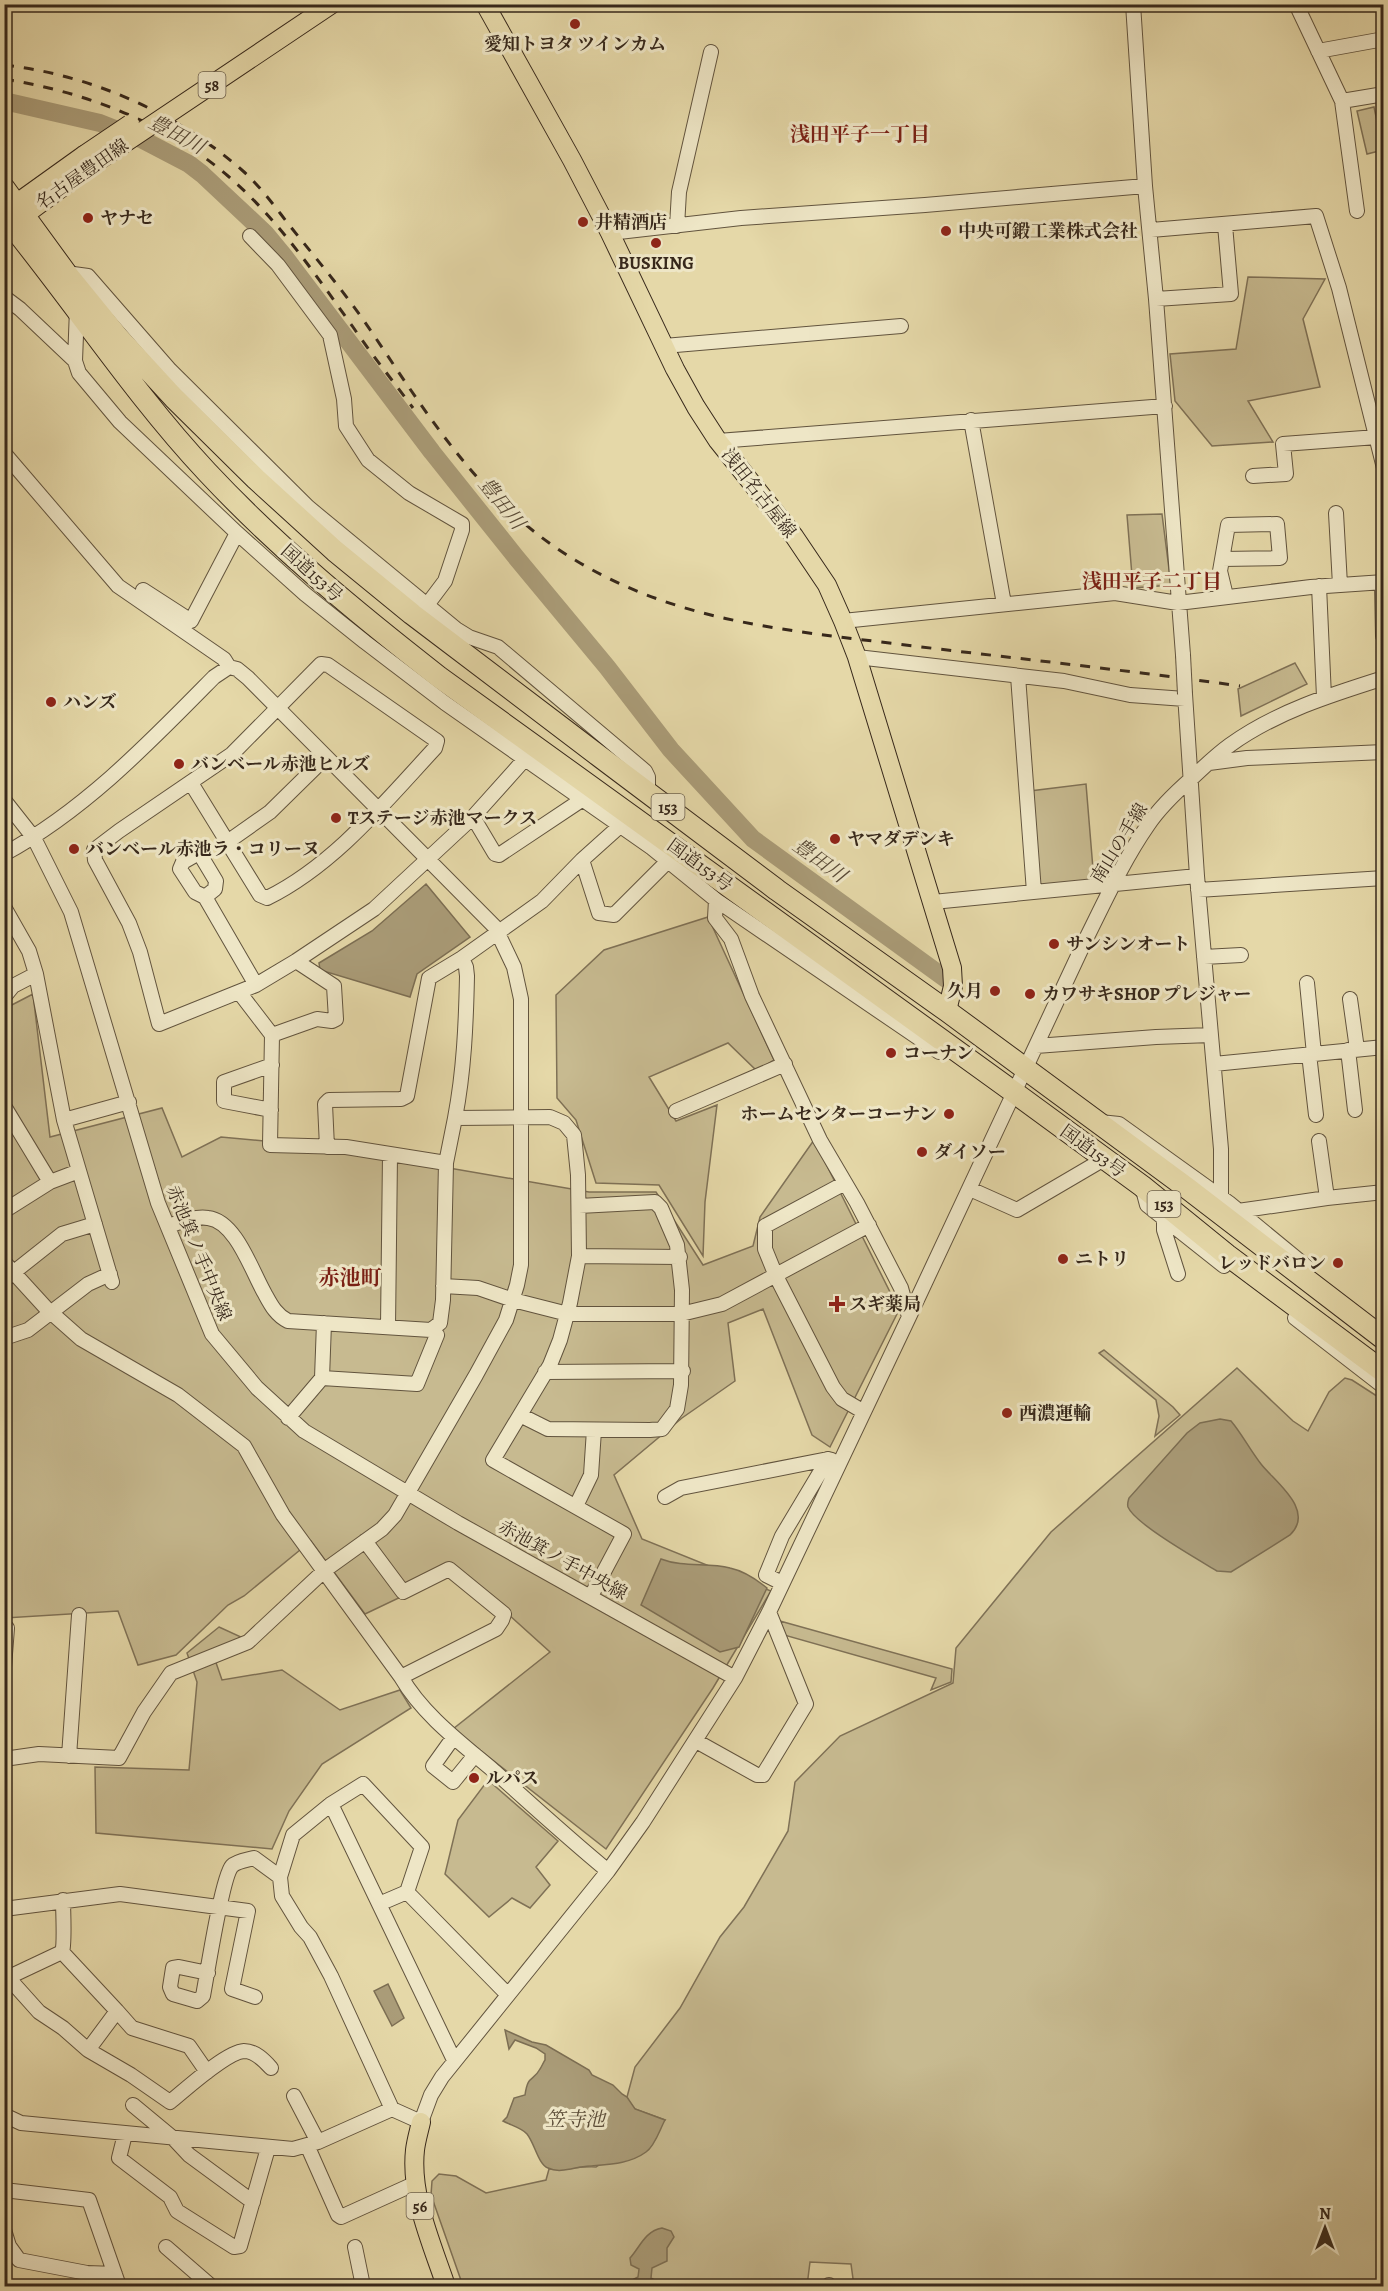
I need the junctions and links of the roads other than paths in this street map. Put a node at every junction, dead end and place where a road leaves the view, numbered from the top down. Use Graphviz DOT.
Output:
graph roads {
  1 [pos="312,4"];
  2 [pos="332,4"];
  3 [pos="485,4"];
  4 [pos="1133,4"];
  5 [pos="1296,4"];
  6 [pos="1383,39"];
  7 [pos="1318,51"];
  8 [pos="711,52"];
  9 [pos="1383,94"];
  10 [pos="1342,101"];
  11 [pos="88,160"];
  12 [pos="1145,186"];
  13 [pos="1357,211"];
  14 [pos="10,213"];
  15 [pos="677,225"];
  16 [pos="1225,225"];
  17 [pos="1150,230"];
  18 [pos="610,233"];
  19 [pos="250,236"];
  20 [pos="4,297"];
  21 [pos="1156,299"];
  22 [pos="77,309"];
  23 [pos="902,326"];
  24 [pos="664,346"];
  25 [pos="75,361"];
  26 [pos="1165,406"];
  27 [pos="971,420"];
  28 [pos="1377,437"];
  29 [pos="718,441"];
  30 [pos="4,453"];
  31 [pos="1383,468"];
  32 [pos="1253,476"];
  33 [pos="198,496"];
  34 [pos="1336,513"];
  35 [pos="255,521"];
  36 [pos="237,533"];
  37 [pos="344,548"];
  38 [pos="1222,559"];
  39 [pos="1383,582"];
  40 [pos="1340,585"];
  41 [pos="1319,586"];
  42 [pos="143,590"];
  43 [pos="305,594"];
  44 [pos="1226,596"];
  45 [pos="338,597"];
  46 [pos="1178,603"];
  47 [pos="1004,604"];
  48 [pos="427,605"];
  49 [pos="843,621"];
  50 [pos="447,631"];
  51 [pos="1383,636"];
  52 [pos="857,657"];
  53 [pos="229,667"];
  54 [pos="1018,676"];
  55 [pos="1383,678"];
  56 [pos="1185,696"];
  57 [pos="1324,697"];
  58 [pos="561,702"];
  59 [pos="278,708"];
  60 [pos="537,708"];
  61 [pos="1383,752"];
  62 [pos="326,757"];
  63 [pos="524,760"];
  64 [pos="1209,763"];
  65 [pos="1192,779"];
  66 [pos="190,783"];
  67 [pos="648,792"];
  68 [pos="587,795"];
  69 [pos="4,800"];
  70 [pos="378,809"];
  71 [pos="472,817"];
  72 [pos="687,821"];
  73 [pos="621,825"];
  74 [pos="34,838"];
  75 [pos="226,843"];
  76 [pos="665,848"];
  77 [pos="4,854"];
  78 [pos="429,859"];
  79 [pos="582,860"];
  80 [pos="1383,878"];
  81 [pos="1113,883"];
  82 [pos="1197,883"];
  83 [pos="1034,892"];
  84 [pos="205,897"];
  85 [pos="716,900"];
  86 [pos="933,903"];
  87 [pos="4,907"];
  88 [pos="766,913"];
  89 [pos="499,933"];
  90 [pos="768,935"];
  91 [pos="1241,955"];
  92 [pos="1204,957"];
  93 [pos="462,958"];
  94 [pos="296,961"];
  95 [pos="36,974"];
  96 [pos="256,985"];
  97 [pos="239,992"];
  98 [pos="1294,996"];
  99 [pos="4,997"];
  100 [pos="1348,1006"];
  101 [pos="947,1011"];
  102 [pos="272,1035"];
  103 [pos="1211,1035"];
  104 [pos="1036,1046"];
  105 [pos="1383,1047"];
  106 [pos="1353,1049"];
  107 [pos="959,1052"];
  108 [pos="1311,1054"];
  109 [pos="785,1064"];
  110 [pos="1214,1064"];
  111 [pos="272,1065"];
  112 [pos="1024,1068"];
  113 [pos="1015,1093"];
  114 [pos="129,1102"];
  115 [pos="4,1106"];
  116 [pos="271,1110"];
  117 [pos="1355,1110"];
  118 [pos="676,1111"];
  119 [pos="1316,1115"];
  120 [pos="455,1118"];
  121 [pos="521,1118"];
  122 [pos="64,1120"];
  123 [pos="1098,1122"];
  124 [pos="1319,1141"];
  125 [pos="327,1147"];
  126 [pos="390,1155"];
  127 [pos="1104,1159"];
  128 [pos="446,1163"];
  129 [pos="79,1171"];
  130 [pos="50,1182"];
  131 [pos="844,1183"];
  132 [pos="1142,1186"];
  133 [pos="970,1188"];
  134 [pos="1383,1192"];
  135 [pos="1221,1198"];
  136 [pos="1327,1198"];
  137 [pos="579,1206"];
  138 [pos="4,1211"];
  139 [pos="1238,1211"];
  140 [pos="1164,1220"];
  141 [pos="95,1224"];
  142 [pos="168,1226"];
  143 [pos="869,1226"];
  144 [pos="579,1256"];
  145 [pos="680,1257"];
  146 [pos="1223,1258"];
  147 [pos="4,1262"];
  148 [pos="1284,1263"];
  149 [pos="1306,1267"];
  150 [pos="1178,1274"];
  151 [pos="10,1276"];
  152 [pos="776,1276"];
  153 [pos="443,1286"];
  154 [pos="513,1300"];
  155 [pos="1289,1308"];
  156 [pos="51,1313"];
  157 [pos="568,1314"];
  158 [pos="681,1314"];
  159 [pos="909,1317"];
  160 [pos="324,1323"];
  161 [pos="1383,1326"];
  162 [pos="388,1327"];
  163 [pos="431,1330"];
  164 [pos="4,1338"];
  165 [pos="1383,1340"];
  166 [pos="682,1371"];
  167 [pos="545,1372"];
  168 [pos="1383,1372"];
  169 [pos="322,1378"];
  170 [pos="1383,1387"];
  171 [pos="864,1412"];
  172 [pos="520,1415"];
  173 [pos="288,1418"];
  174 [pos="594,1430"];
  175 [pos="834,1461"];
  176 [pos="406,1492"];
  177 [pos="665,1497"];
  178 [pos="576,1506"];
  179 [pos="365,1541"];
  180 [pos="325,1570"];
  181 [pos="782,1583"];
  182 [pos="591,1596"];
  183 [pos="769,1612"];
  184 [pos="79,1615"];
  185 [pos="6,1636"];
  186 [pos="4,1668"];
  187 [pos="401,1677"];
  188 [pos="735,1678"];
  189 [pos="453,1738"];
  190 [pos="696,1742"];
  191 [pos="475,1755"];
  192 [pos="69,1756"];
  193 [pos="4,1759"];
  194 [pos="330,1804"];
  195 [pos="608,1871"];
  196 [pos="280,1877"];
  197 [pos="407,1892"];
  198 [pos="63,1900"];
  199 [pos="379,1904"];
  200 [pos="221,1906"];
  201 [pos="4,1909"];
  202 [pos="62,1952"];
  203 [pos="208,1973"];
  204 [pos="7,1975"];
  205 [pos="508,1995"];
  206 [pos="255,1997"];
  207 [pos="117,2011"];
  208 [pos="88,2050"];
  209 [pos="454,2060"];
  210 [pos="271,2068"];
  211 [pos="207,2072"];
  212 [pos="294,2096"];
  213 [pos="133,2105"];
  214 [pos="392,2109"];
  215 [pos="4,2115"];
  216 [pos="421,2122"];
  217 [pos="125,2134"];
  218 [pos="174,2139"];
  219 [pos="313,2144"];
  220 [pos="268,2148"];
  221 [pos="416,2183"];
  222 [pos="4,2190"];
  223 [pos="253,2202"];
  224 [pos="4,2230"];
  225 [pos="166,2247"];
  226 [pos="355,2247"];
  227 [pos="87,2280"];
  228 [pos="117,2280"];
  229 [pos="211,2286"];
  230 [pos="363,2286"];
  231 [pos="446,2286"];
  1 -- 11 [label="main road, 名古屋豊田線 / 58, bridge"];
  2 -- 11 [label="main road, 名古屋豊田線 / 58, bridge"];
  3 -- 18 [label="main road, 浅田名古屋線"];
  4 -- 12 [label="street"];
  5 -- 7 [label="street"];
  6 -- 7 [label="street"];
  7 -- 10 [label="street"];
  8 -- 15 [label="street"];
  9 -- 10 [label="street"];
  10 -- 13 [label="street"];
  11 -- 14 [label="main road, 名古屋豊田線 / 58"];
  12 -- 15 [label="street"];
  12 -- 17 [label="street"];
  14 -- 22 [label="highway, 国道153号 / 153"];
  14 -- 37 [label="highway, 国道153号 / 153"];
  15 -- 18 [label="street"];
  16 -- 17 [label="street"];
  16 -- 21 [label="street"];
  16 -- 28 [label="street"];
  17 -- 21 [label="street"];
  18 -- 24 [label="main road, 浅田名古屋線"];
  19 -- 48 [label="street"];
  20 -- 25 [label="street"];
  21 -- 26 [label="street"];
  22 -- 25 [label="street"];
  22 -- 35 [label="highway, 国道153号 / 153"];
  23 -- 24 [label="street"];
  24 -- 29 [label="main road, 浅田名古屋線"];
  25 -- 33 [label="street"];
  26 -- 27 [label="street"];
  26 -- 46 [label="street"];
  27 -- 29 [label="street"];
  27 -- 47 [label="street"];
  28 -- 31 [label="street"];
  28 -- 32 [label="street"];
  29 -- 49 [label="main road, 浅田名古屋線"];
  30 -- 53 [label="street"];
  33 -- 35 [label="street"];
  33 -- 36 [label="street"];
  34 -- 40 [label="street"];
  35 -- 45 [label="highway, 国道153号 / 153"];
  36 -- 42 [label="street"];
  36 -- 43 [label="street"];
  37 -- 48 [label="street"];
  37 -- 50 [label="highway, 国道153号 / 153"];
  38 -- 38 [label="street"];
  38 -- 44 [label="street"];
  39 -- 40 [label="street"];
  39 -- 51 [label="street"];
  40 -- 41 [label="street"];
  41 -- 44 [label="street"];
  41 -- 57 [label="street"];
  43 -- 45 [label="street"];
  43 -- 63 [label="street"];
  44 -- 46 [label="street"];
  45 -- 68 [label="highway, 国道153号 / 153"];
  46 -- 47 [label="street"];
  46 -- 56 [label="street, bridge"];
  47 -- 49 [label="street"];
  48 -- 50 [label="street"];
  49 -- 52 [label="main road, 浅田名古屋線"];
  50 -- 58 [label="street"];
  50 -- 60 [label="highway, 国道153号 / 153"];
  52 -- 54 [label="street"];
  52 -- 86 [label="main road, 浅田名古屋線"];
  53 -- 59 [label="street"];
  53 -- 74 [label="street"];
  54 -- 56 [label="street"];
  54 -- 83 [label="street"];
  55 -- 57 [label="street, 南山の手線"];
  56 -- 65 [label="street"];
  57 -- 64 [label="street, 南山の手線"];
  58 -- 60 [label="street"];
  58 -- 67 [label="street"];
  59 -- 62 [label="street"];
  59 -- 66 [label="street"];
  59 -- 70 [label="street"];
  60 -- 67 [label="highway, 国道153号 / 153"];
  61 -- 64 [label="street"];
  62 -- 70 [label="street"];
  62 -- 75 [label="street"];
  63 -- 68 [label="street"];
  63 -- 71 [label="street"];
  64 -- 65 [label="street, 南山の手線"];
  65 -- 81 [label="street, 南山の手線"];
  65 -- 82 [label="street"];
  66 -- 75 [label="street"];
  66 -- 97 [label="street"];
  67 -- 72 [label="highway, 国道153号 / 153"];
  68 -- 71 [label="street"];
  68 -- 73 [label="street"];
  68 -- 76 [label="highway, 国道153号 / 153"];
  69 -- 74 [label="street, 赤池箕ノ手中央線"];
  70 -- 75 [label="street"];
  70 -- 78 [label="street"];
  71 -- 78 [label="street"];
  72 -- 76 [label="highway, 153"];
  72 -- 101 [label="highway, 国道153号 / 153"];
  73 -- 76 [label="street"];
  73 -- 79 [label="street"];
  74 -- 77 [label="street"];
  74 -- 114 [label="street, 赤池箕ノ手中央線"];
  76 -- 79 [label="street"];
  76 -- 85 [label="street"];
  76 -- 88 [label="highway, 国道153号 / 153"];
  78 -- 89 [label="street"];
  78 -- 94 [label="street"];
  79 -- 89 [label="street"];
  80 -- 82 [label="street"];
  81 -- 82 [label="street"];
  81 -- 83 [label="street"];
  81 -- 104 [label="street, 南山の手線"];
  82 -- 92 [label="street"];
  83 -- 86 [label="street"];
  84 -- 96 [label="street"];
  85 -- 90 [label="street, 153"];
  85 -- 109 [label="street"];
  86 -- 101 [label="main road, 浅田名古屋線"];
  87 -- 95 [label="street"];
  88 -- 90 [label="street"];
  88 -- 107 [label="highway, 国道153号 / 153"];
  89 -- 93 [label="street"];
  89 -- 121 [label="street"];
  90 -- 107 [label="street, 153"];
  91 -- 92 [label="street"];
  92 -- 103 [label="street"];
  93 -- 120 [label="street"];
  93 -- 125 [label="street"];
  94 -- 96 [label="street"];
  94 -- 102 [label="street"];
  95 -- 99 [label="street"];
  95 -- 122 [label="street"];
  96 -- 97 [label="street"];
  97 -- 102 [label="street"];
  98 -- 108 [label="street"];
  100 -- 106 [label="street"];
  101 -- 112 [label="highway, 国道153号 / 153"];
  102 -- 111 [label="street"];
  103 -- 104 [label="street"];
  103 -- 110 [label="street"];
  104 -- 112 [label="street, 南山の手線"];
  105 -- 106 [label="street"];
  106 -- 108 [label="street"];
  106 -- 117 [label="street"];
  107 -- 113 [label="highway, 国道153号 / 153"];
  108 -- 110 [label="street"];
  108 -- 119 [label="street"];
  109 -- 118 [label="street"];
  109 -- 131 [label="street"];
  110 -- 135 [label="street"];
  111 -- 116 [label="street"];
  111 -- 116 [label="street"];
  112 -- 113 [label="street, 南山の手線"];
  112 -- 123 [label="highway, 国道153号 / 153"];
  113 -- 127 [label="highway, 国道153号 / 153"];
  113 -- 133 [label="street, 南山の手線"];
  114 -- 122 [label="street"];
  114 -- 142 [label="street, 赤池箕ノ手中央線"];
  115 -- 130 [label="street"];
  116 -- 125 [label="street"];
  120 -- 121 [label="street"];
  120 -- 128 [label="street"];
  121 -- 137 [label="street"];
  121 -- 154 [label="street"];
  122 -- 129 [label="street"];
  123 -- 135 [label="street"];
  123 -- 148 [label="highway, 国道153号 / 153"];
  124 -- 136 [label="street"];
  125 -- 126 [label="street"];
  126 -- 128 [label="street"];
  126 -- 162 [label="street"];
  127 -- 132 [label="highway, 国道153号 / 153"];
  127 -- 133 [label="street"];
  128 -- 153 [label="street"];
  129 -- 130 [label="street"];
  129 -- 141 [label="street"];
  130 -- 138 [label="street"];
  131 -- 143 [label="street"];
  131 -- 152 [label="street"];
  132 -- 140 [label="street"];
  132 -- 146 [label="highway, 国道153号 / 153"];
  133 -- 159 [label="street, 南山の手線"];
  134 -- 136 [label="street"];
  135 -- 139 [label="street"];
  136 -- 139 [label="street"];
  137 -- 144 [label="street"];
  137 -- 145 [label="street"];
  139 -- 149 [label="street"];
  140 -- 146 [label="street"];
  140 -- 150 [label="street"];
  141 -- 151 [label="street"];
  141 -- 156 [label="street"];
  142 -- 160 [label="street"];
  142 -- 173 [label="street, 赤池箕ノ手中央線"];
  143 -- 152 [label="street"];
  143 -- 159 [label="street"];
  144 -- 145 [label="street"];
  144 -- 157 [label="street"];
  145 -- 158 [label="street"];
  146 -- 155 [label="highway, 国道153号 / 153"];
  147 -- 151 [label="street"];
  148 -- 149 [label="street"];
  148 -- 165 [label="highway, 国道153号 / 153"];
  149 -- 161 [label="street"];
  151 -- 156 [label="street"];
  152 -- 158 [label="street"];
  152 -- 171 [label="street"];
  153 -- 154 [label="street"];
  153 -- 163 [label="street"];
  154 -- 157 [label="street"];
  154 -- 176 [label="street"];
  155 -- 168 [label="highway, 国道153号 / 153"];
  155 -- 170 [label="street"];
  156 -- 164 [label="street"];
  156 -- 180 [label="street"];
  157 -- 158 [label="street"];
  157 -- 167 [label="street"];
  158 -- 166 [label="street"];
  159 -- 171 [label="street, 南山の手線"];
  160 -- 162 [label="street"];
  160 -- 169 [label="street"];
  162 -- 163 [label="street"];
  163 -- 169 [label="street"];
  166 -- 167 [label="street"];
  166 -- 174 [label="street"];
  167 -- 172 [label="street"];
  169 -- 173 [label="street"];
  171 -- 175 [label="street, 南山の手線"];
  172 -- 174 [label="street"];
  172 -- 178 [label="street"];
  173 -- 176 [label="street, 赤池箕ノ手中央線"];
  174 -- 178 [label="street"];
  175 -- 177 [label="street"];
  175 -- 181 [label="street"];
  175 -- 181 [label="street"];
  176 -- 179 [label="street"];
  176 -- 182 [label="street, 赤池箕ノ手中央線"];
  178 -- 182 [label="street"];
  179 -- 180 [label="street"];
  179 -- 187 [label="street"];
  180 -- 187 [label="street"];
  180 -- 192 [label="street"];
  181 -- 183 [label="street"];
  182 -- 188 [label="street, 赤池箕ノ手中央線"];
  183 -- 188 [label="street"];
  183 -- 190 [label="street"];
  184 -- 192 [label="street"];
  185 -- 186 [label="street"];
  187 -- 189 [label="street"];
  188 -- 190 [label="street"];
  189 -- 191 [label="street"];
  189 -- 191 [label="street"];
  190 -- 195 [label="street"];
  191 -- 195 [label="street"];
  192 -- 193 [label="street"];
  194 -- 196 [label="street"];
  194 -- 197 [label="street"];
  194 -- 199 [label="street"];
  195 -- 205 [label="street"];
  196 -- 200 [label="street"];
  196 -- 214 [label="street"];
  197 -- 199 [label="street"];
  197 -- 205 [label="street"];
  198 -- 200 [label="street"];
  198 -- 201 [label="street"];
  198 -- 202 [label="street"];
  199 -- 209 [label="street"];
  200 -- 203 [label="street"];
  200 -- 206 [label="street"];
  202 -- 204 [label="street"];
  202 -- 207 [label="street"];
  204 -- 208 [label="street"];
  205 -- 209 [label="street"];
  207 -- 208 [label="street"];
  207 -- 211 [label="street"];
  208 -- 211 [label="street"];
  209 -- 216 [label="street"];
  210 -- 211 [label="street"];
  212 -- 219 [label="street"];
  213 -- 218 [label="street"];
  214 -- 216 [label="street"];
  214 -- 219 [label="street"];
  215 -- 217 [label="street"];
  216 -- 221 [label="main road, 56"];
  217 -- 218 [label="street"];
  217 -- 223 [label="street"];
  218 -- 220 [label="street"];
  218 -- 223 [label="street"];
  219 -- 220 [label="street"];
  219 -- 221 [label="street"];
  220 -- 223 [label="street"];
  221 -- 231 [label="main road, 56"];
  222 -- 228 [label="street"];
  224 -- 227 [label="street"];
  225 -- 229 [label="street"];
  226 -- 230 [label="street"];
  227 -- 228 [label="street"];
}
